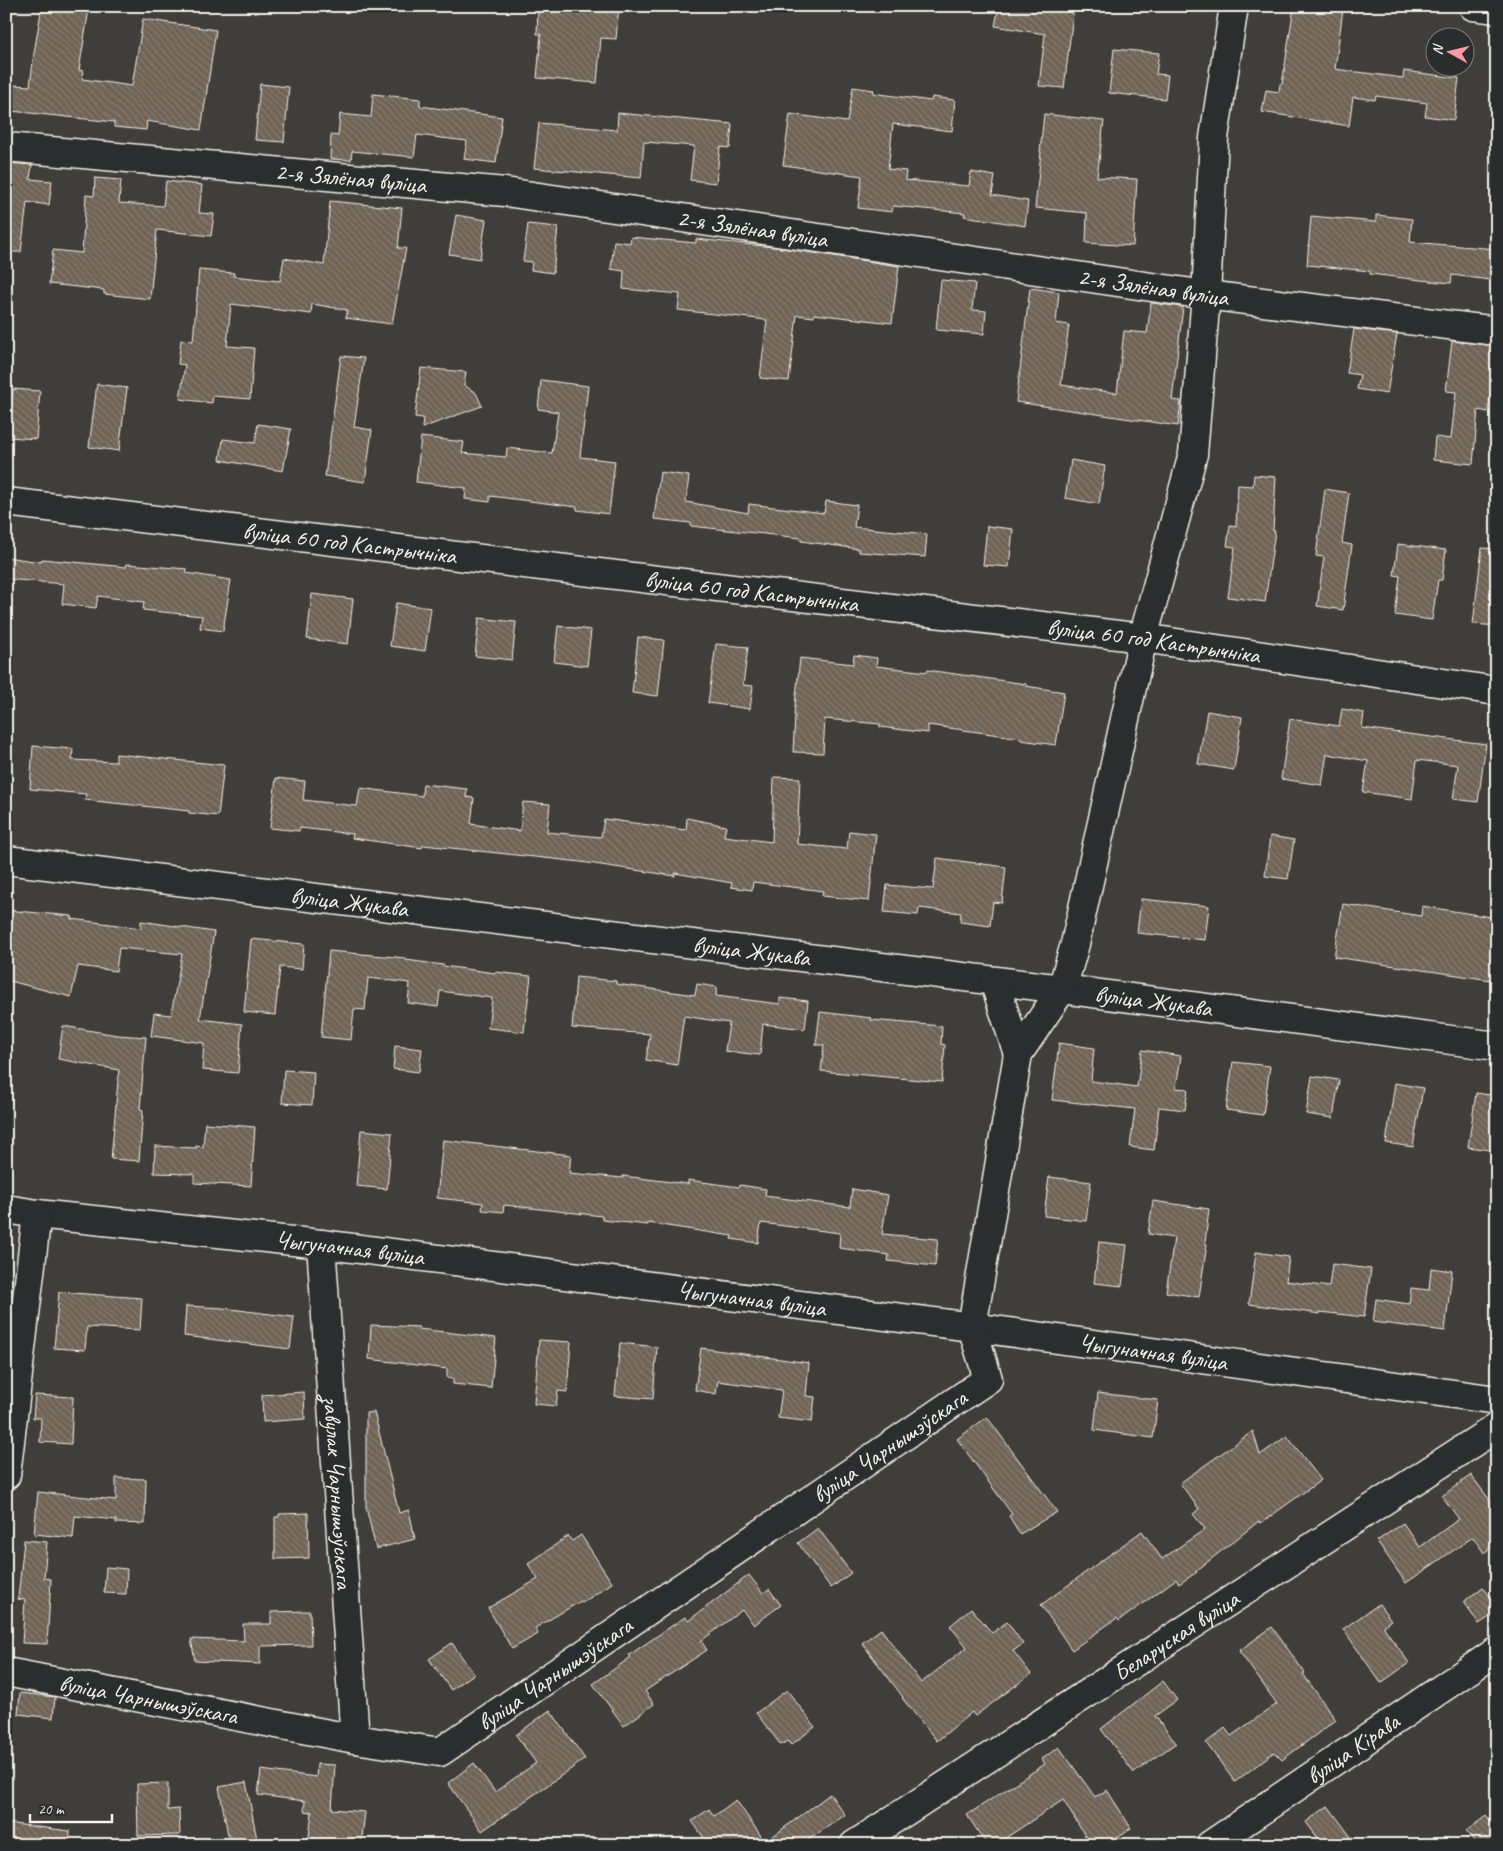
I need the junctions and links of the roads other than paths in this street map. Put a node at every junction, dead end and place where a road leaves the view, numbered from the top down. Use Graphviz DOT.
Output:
graph roads {
  1 [pos="1234,6"];
  2 [pos="1473,6"];
  3 [pos="1497,9"];
  4 [pos="6,147"];
  5 [pos="1206,295"];
  6 [pos="1497,332"];
  7 [pos="6,502"];
  8 [pos="1143,638"];
  9 [pos="1497,691"];
  10 [pos="6,860"];
  11 [pos="994,981"];
  12 [pos="1062,989"];
  13 [pos="1497,1046"];
  14 [pos="1018,1054"];
  15 [pos="6,1209"];
  16 [pos="37,1214"];
  17 [pos="321,1244"];
  18 [pos="972,1327"];
  19 [pos="1497,1400"];
  20 [pos="1495,1432"];
  21 [pos="6,1476"];
  22 [pos="1497,1652"];
  23 [pos="6,1672"];
  24 [pos="355,1739"];
  25 [pos="854,1845"];
  26 [pos="1210,1845"];
  1 -- 5 [label="street"];
  2 -- 3 [label="street"];
  4 -- 5 [label="street, 2-я Зялёная вуліца"];
  5 -- 6 [label="street, 2-я Зялёная вуліца"];
  5 -- 8 [label="street"];
  7 -- 8 [label="street, вуліца 60 год Кастрычніка"];
  8 -- 9 [label="street, вуліца 60 год Кастрычніка"];
  8 -- 12 [label="street"];
  10 -- 11 [label="street, вуліца Жукава"];
  11 -- 12 [label="street, вуліца Жукава"];
  11 -- 14 [label="street"];
  12 -- 13 [label="street, вуліца Жукава"];
  12 -- 14 [label="street"];
  14 -- 18 [label="street"];
  15 -- 16 [label="street, Чыгуначная вуліца"];
  16 -- 17 [label="street, Чыгуначная вуліца"];
  16 -- 21 [label="street"];
  17 -- 18 [label="street, Чыгуначная вуліца"];
  17 -- 24 [label="street, завулак Чарнышэўскага"];
  18 -- 19 [label="street, Чыгуначная вуліца"];
  18 -- 24 [label="street, вуліца Чарнышэўскага"];
  20 -- 25 [label="street, Беларуская вуліца"];
  22 -- 26 [label="street, вуліца Кірава"];
  23 -- 24 [label="street, вуліца Чарнышэўскага"];
}
